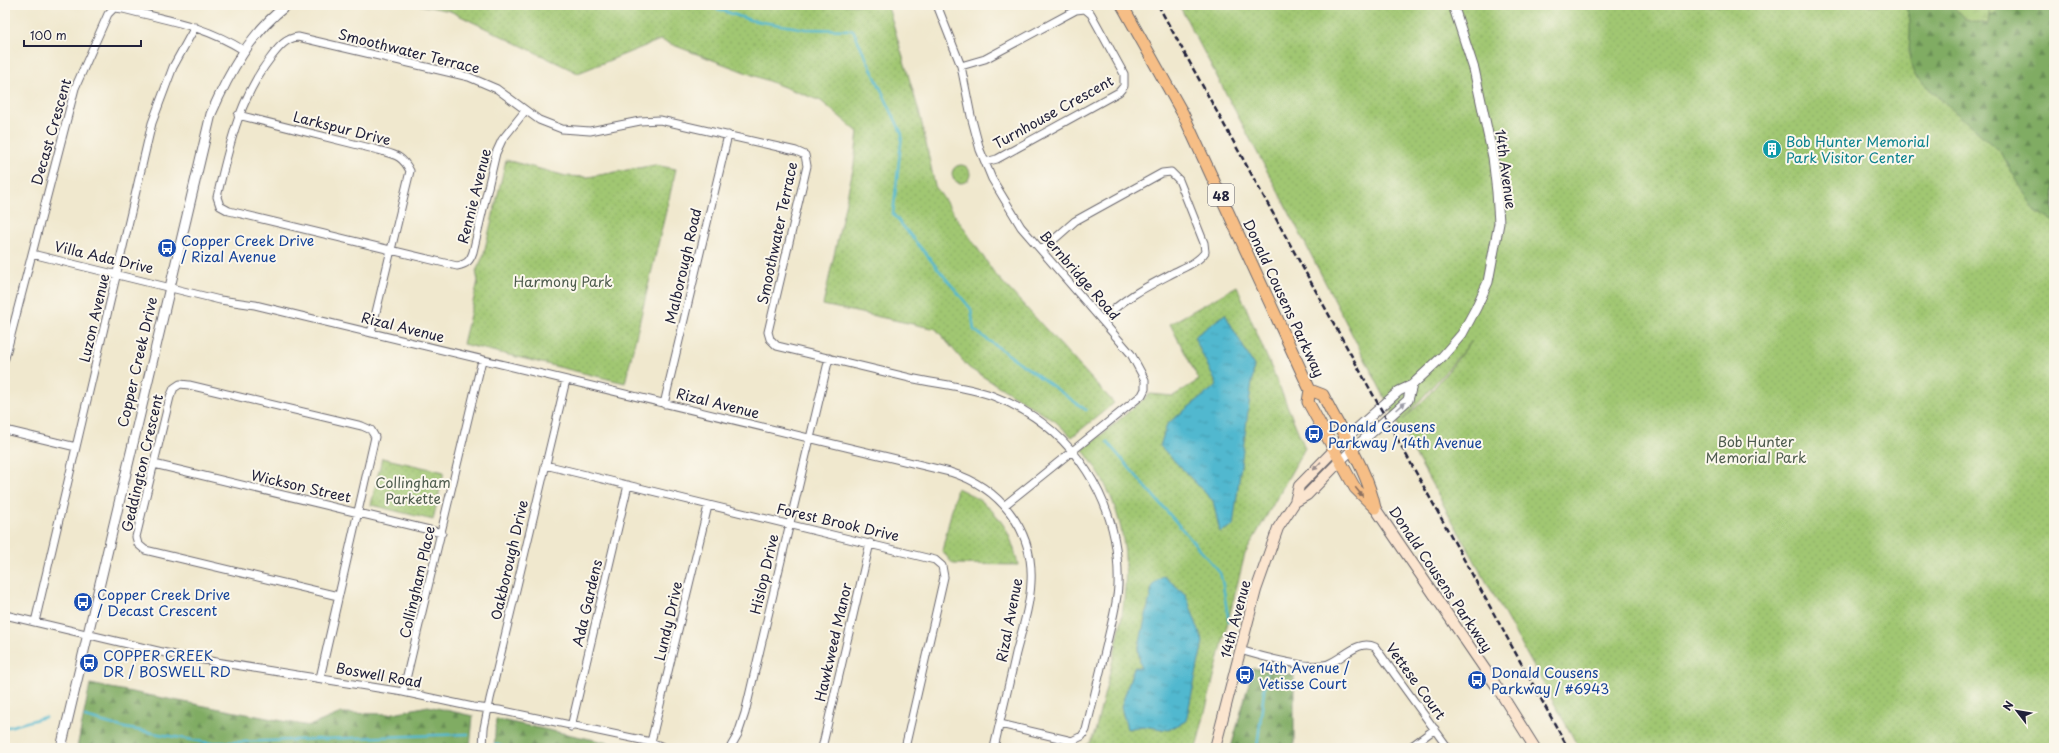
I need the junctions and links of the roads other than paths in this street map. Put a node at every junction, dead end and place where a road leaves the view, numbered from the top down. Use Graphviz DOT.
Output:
graph roads {
  1 [pos="287,5"];
  2 [pos="936,5"];
  3 [pos="1122,5"];
  4 [pos="1453,5"];
  5 [pos="194,26"];
  6 [pos="244,51"];
  7 [pos="961,66"];
  8 [pos="525,111"];
  9 [pos="238,115"];
  10 [pos="728,135"];
  11 [pos="984,162"];
  12 [pos="391,250"];
  13 [pos="1042,250"];
  14 [pos="32,254"];
  15 [pos="118,274"];
  16 [pos="169,287"];
  17 [pos="1103,320"];
  18 [pos="372,333"];
  19 [pos="5,358"];
  20 [pos="828,358"];
  21 [pos="482,360"];
  22 [pos="566,380"];
  23 [pos="1412,385"];
  24 [pos="1310,390"];
  25 [pos="664,404"];
  26 [pos="5,430"];
  27 [pos="809,439"];
  28 [pos="1345,439"];
  29 [pos="76,446"];
  30 [pos="1334,449"];
  31 [pos="1352,450"];
  32 [pos="1072,451"];
  33 [pos="1341,460"];
  34 [pos="154,464"];
  35 [pos="545,465"];
  36 [pos="628,485"];
  37 [pos="1295,502"];
  38 [pos="1005,505"];
  39 [pos="708,506"];
  40 [pos="1375,508"];
  41 [pos="358,513"];
  42 [pos="789,524"];
  43 [pos="442,533"];
  44 [pos="870,543"];
  45 [pos="338,596"];
  46 [pos="5,615"];
  47 [pos="35,622"];
  48 [pos="87,634"];
  49 [pos="1240,650"];
  50 [pos="320,678"];
  51 [pos="403,692"];
  52 [pos="488,709"];
  53 [pos="1000,724"];
  54 [pos="571,727"];
  55 [pos="1435,729"];
  56 [pos="651,742"];
  57 [pos="60,748"];
  58 [pos="483,748"];
  59 [pos="665,748"];
  60 [pos="730,748"];
  61 [pos="822,748"];
  62 [pos="905,748"];
  63 [pos="994,748"];
  64 [pos="1215,748"];
  65 [pos="1409,748"];
  66 [pos="1448,748"];
  67 [pos="1535,748"];
  1 -- 6 [label="street, Copper Creek Drive"];
  2 -- 7 [label="street, Bernbridge Road"];
  3 -- 24 [label="main road, Donald Cousens Parkway / 48"];
  4 -- 23 [label="street, 14th Avenue"];
  5 -- 6 [label="street, Decast Crescent"];
  5 -- 14 [label="street, Decast Crescent"];
  5 -- 15 [label="street, Luzon Avenue"];
  6 -- 16 [label="street, Copper Creek Drive"];
  7 -- 11 [label="street, Bernbridge Road"];
  7 -- 11 [label="street, Turnhouse Crescent"];
  8 -- 9 [label="street, Smoothwater Terrace"];
  8 -- 10 [label="street, Smoothwater Terrace"];
  8 -- 12 [label="street, Rennie Avenue"];
  9 -- 12 [label="street, Larkspur Drive"];
  9 -- 12 [label="street, Smoothwater Terrace"];
  10 -- 20 [label="street, Smoothwater Terrace"];
  10 -- 25 [label="street, Malborough Road"];
  11 -- 13 [label="street, Bernbridge Road"];
  12 -- 18 [label="street, Larkspur Drive"];
  13 -- 17 [label="street, Bernbridge Road"];
  13 -- 17 [label="street"];
  14 -- 15 [label="street, Villa Ada Drive"];
  14 -- 19 [label="street, Decast Crescent"];
  15 -- 16 [label="street, Villa Ada Drive"];
  15 -- 29 [label="street, Luzon Avenue"];
  16 -- 18 [label="street, Rizal Avenue"];
  16 -- 48 [label="street, Copper Creek Drive"];
  17 -- 32 [label="street, Bernbridge Road"];
  18 -- 21 [label="street, Rizal Avenue"];
  20 -- 27 [label="street, Hislop Drive"];
  20 -- 32 [label="street, Smoothwater Terrace"];
  21 -- 22 [label="street, Rizal Avenue"];
  21 -- 43 [label="street, Collingham Place"];
  22 -- 25 [label="street, Rizal Avenue"];
  22 -- 35 [label="street, Oakborough Drive"];
  23 -- 28 [label="street, 14th Avenue"];
  31 -- 23 [label="street, 14th Avenue, one-way"];
  24 -- 28 [label="main road, Donald Cousens Parkway / 48"];
  24 -- 30 [label="main road, Donald Cousens Parkway / 48"];
  25 -- 27 [label="street, Rizal Avenue"];
  26 -- 29 [label="street"];
  27 -- 38 [label="street, Rizal Avenue"];
  27 -- 42 [label="street, Hislop Drive"];
  28 -- 30 [label="main road, 14th Avenue"];
  28 -- 31 [label="main road, Donald Cousens Parkway / 48"];
  29 -- 47 [label="street, Luzon Avenue"];
  30 -- 33 [label="main road, Donald Cousens Parkway / 48"];
  30 -- 37 [label="main road, 14th Avenue, one-way"];
  31 -- 33 [label="street, 14th Avenue"];
  31 -- 40 [label="main road, Donald Cousens Parkway / 48"];
  32 -- 38 [label="street, Bernbridge Road"];
  32 -- 53 [label="street, Smoothwater Terrace"];
  33 -- 37 [label="main road, 14th Avenue"];
  33 -- 40 [label="main road, Donald Cousens Parkway / 48, one-way"];
  34 -- 41 [label="street, Wickson Street"];
  34 -- 41 [label="street, Geddington Crescent"];
  34 -- 45 [label="street, Geddington Crescent"];
  35 -- 36 [label="street, Forest Brook Drive"];
  35 -- 52 [label="street, Oakborough Drive"];
  36 -- 39 [label="street, Forest Brook Drive"];
  36 -- 54 [label="street, Ada Gardens"];
  37 -- 49 [label="main road, 14th Avenue"];
  38 -- 53 [label="street, Rizal Avenue"];
  39 -- 42 [label="street, Forest Brook Drive"];
  39 -- 56 [label="street, Lundy Drive"];
  40 -- 67 [label="main road, Donald Cousens Parkway / 48"];
  41 -- 43 [label="street, Wickson Street"];
  41 -- 45 [label="street, Geddington Crescent"];
  42 -- 44 [label="street, Forest Brook Drive"];
  42 -- 60 [label="street, Hislop Drive"];
  43 -- 51 [label="street, Collingham Place"];
  44 -- 61 [label="street, Hawkweed Manor"];
  44 -- 62 [label="street, Forest Brook Drive"];
  45 -- 50 [label="street, Geddington Crescent"];
  46 -- 47 [label="street"];
  47 -- 48 [label="street"];
  48 -- 50 [label="street, Boswell Road"];
  48 -- 57 [label="street, Copper Creek Drive"];
  49 -- 55 [label="street, Vettese Court"];
  49 -- 64 [label="main road, 14th Avenue"];
  50 -- 51 [label="street, Boswell Road"];
  51 -- 52 [label="street, Boswell Road"];
  52 -- 54 [label="street, Boswell Road"];
  52 -- 58 [label="street, Oakborough Drive"];
  53 -- 63 [label="street, Rizal Avenue"];
  54 -- 56 [label="street, Boswell Road"];
  55 -- 65 [label="street"];
  55 -- 66 [label="street, Vettese Court"];
  56 -- 59 [label="street, Boswell Road"];
}
